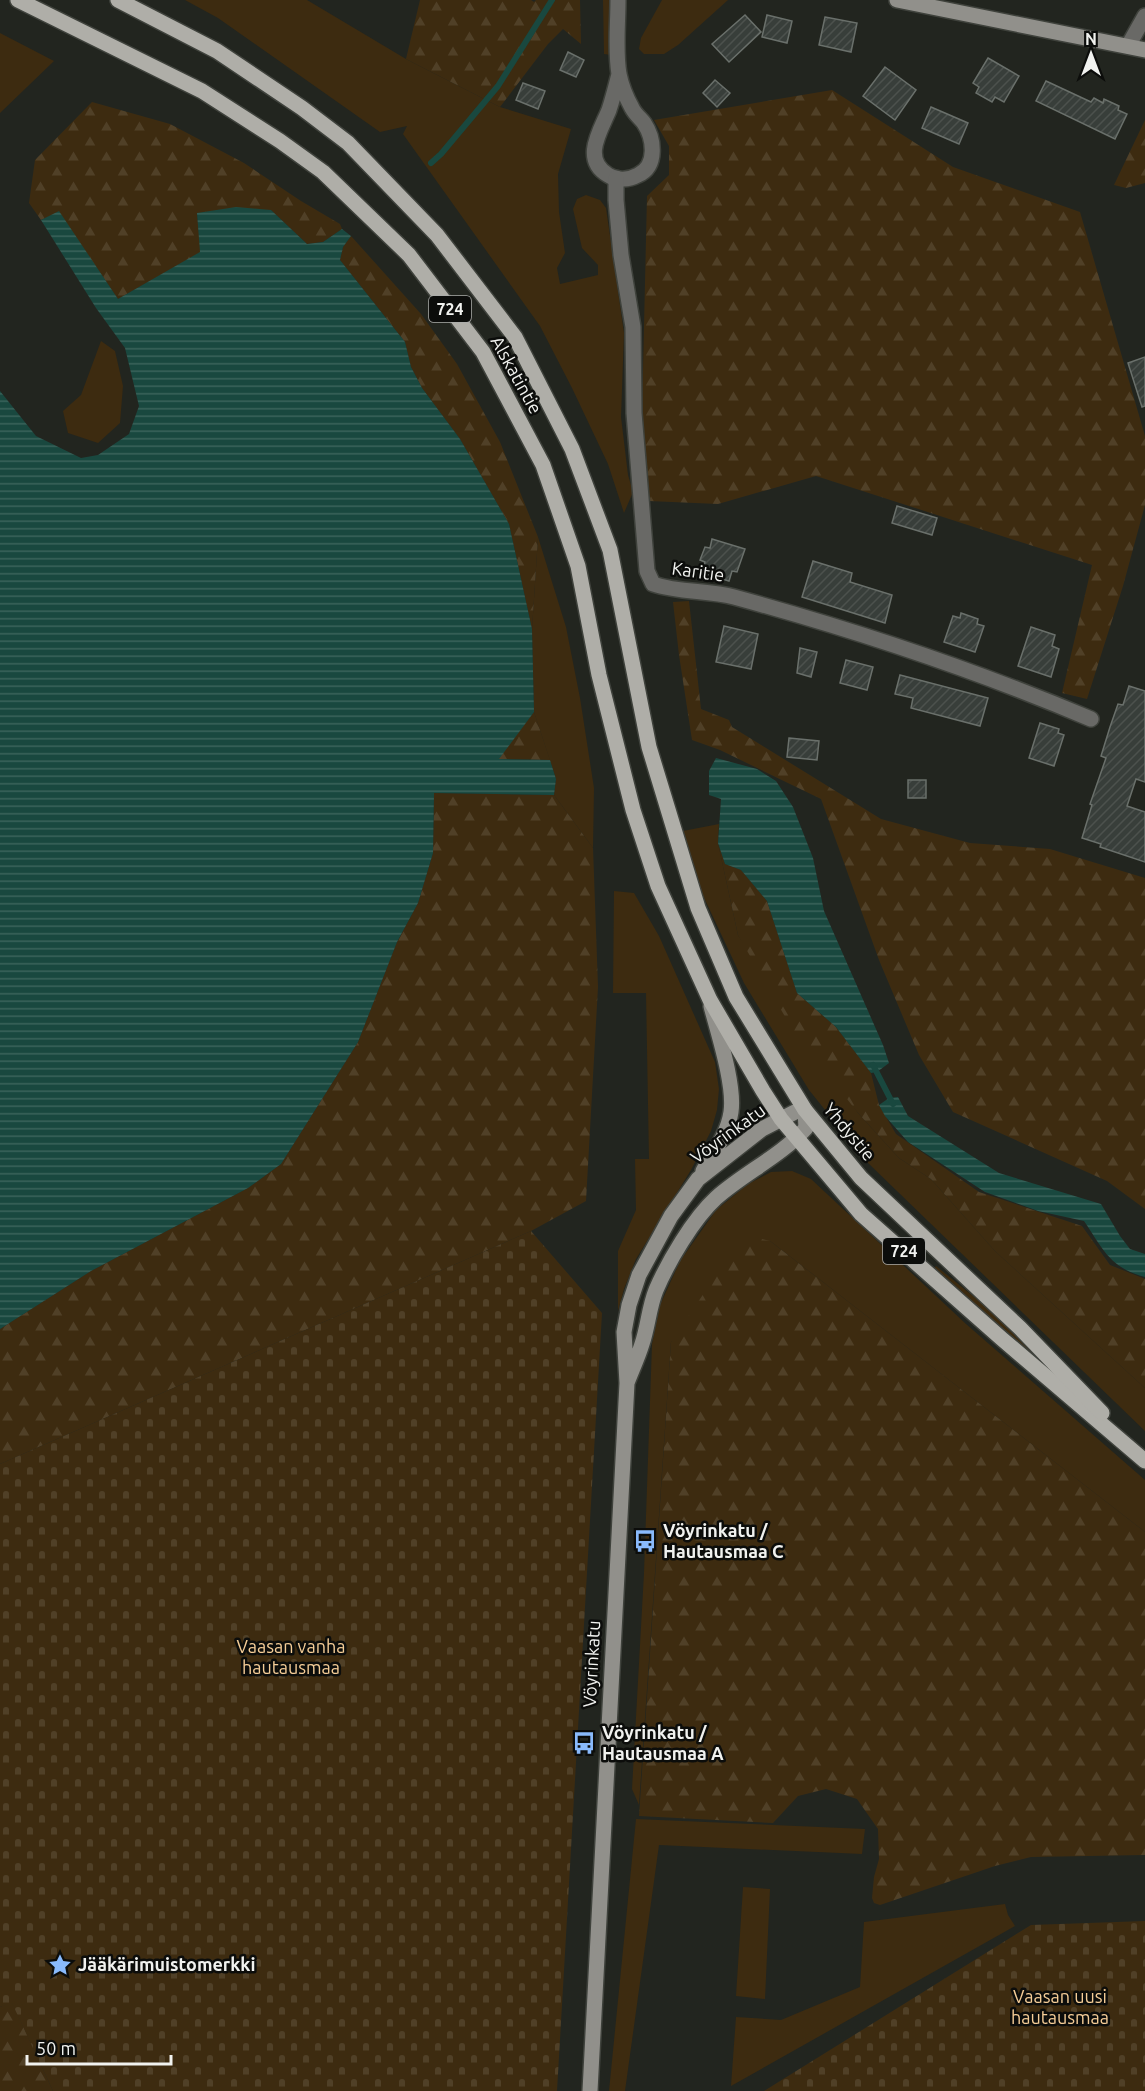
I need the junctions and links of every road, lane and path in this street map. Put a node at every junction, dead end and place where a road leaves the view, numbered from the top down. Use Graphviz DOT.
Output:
graph roads {
  1 [pos="18,0"];
  2 [pos="118,0"];
  3 [pos="618,0"];
  4 [pos="897,0"];
  5 [pos="1145,16"];
  6 [pos="1128,46"];
  7 [pos="1145,50"];
  8 [pos="619,74"];
  9 [pos="616,178"];
  10 [pos="1091,719"];
  11 [pos="649,747"];
  12 [pos="633,810"];
  13 [pos="710,1000"];
  14 [pos="805,1110"];
  15 [pos="781,1119"];
  16 [pos="797,1138"];
  17 [pos="698,1179"];
  18 [pos="627,1383"];
  19 [pos="1145,1460"];
  20 [pos="590,2091"];
  1 -- 12 [label="main road, Alskatintie / 724"];
  2 -- 11 [label="main road, Alskatintie / 724"];
  3 -- 8 [label="street"];
  4 -- 6 [label="main road"];
  5 -- 6 [label="street"];
  6 -- 7 [label="main road"];
  8 -- 9 [label="street"];
  8 -- 9 [label="street"];
  9 -- 10 [label="street, Karitie"];
  11 -- 14 [label="main road, Yhdystie / 724"];
  12 -- 13 [label="main road, Yhdystie / 724"];
  13 -- 15 [label="main road, Yhdystie / 724"];
  13 -- 17 [label="main road"];
  14 -- 15 [label="main road, Vöyrinkatu"];
  14 -- 16 [label="main road"];
  14 -- 19 [label="main road, Yhdystie / 724"];
  15 -- 16 [label="main road, Yhdystie / 724"];
  15 -- 17 [label="main road, Vöyrinkatu"];
  16 -- 18 [label="main road, Vöyrinkatu"];
  16 -- 19 [label="main road, Yhdystie / 724"];
  17 -- 18 [label="main road, Vöyrinkatu"];
  18 -- 20 [label="main road, Vöyrinkatu"];
}
